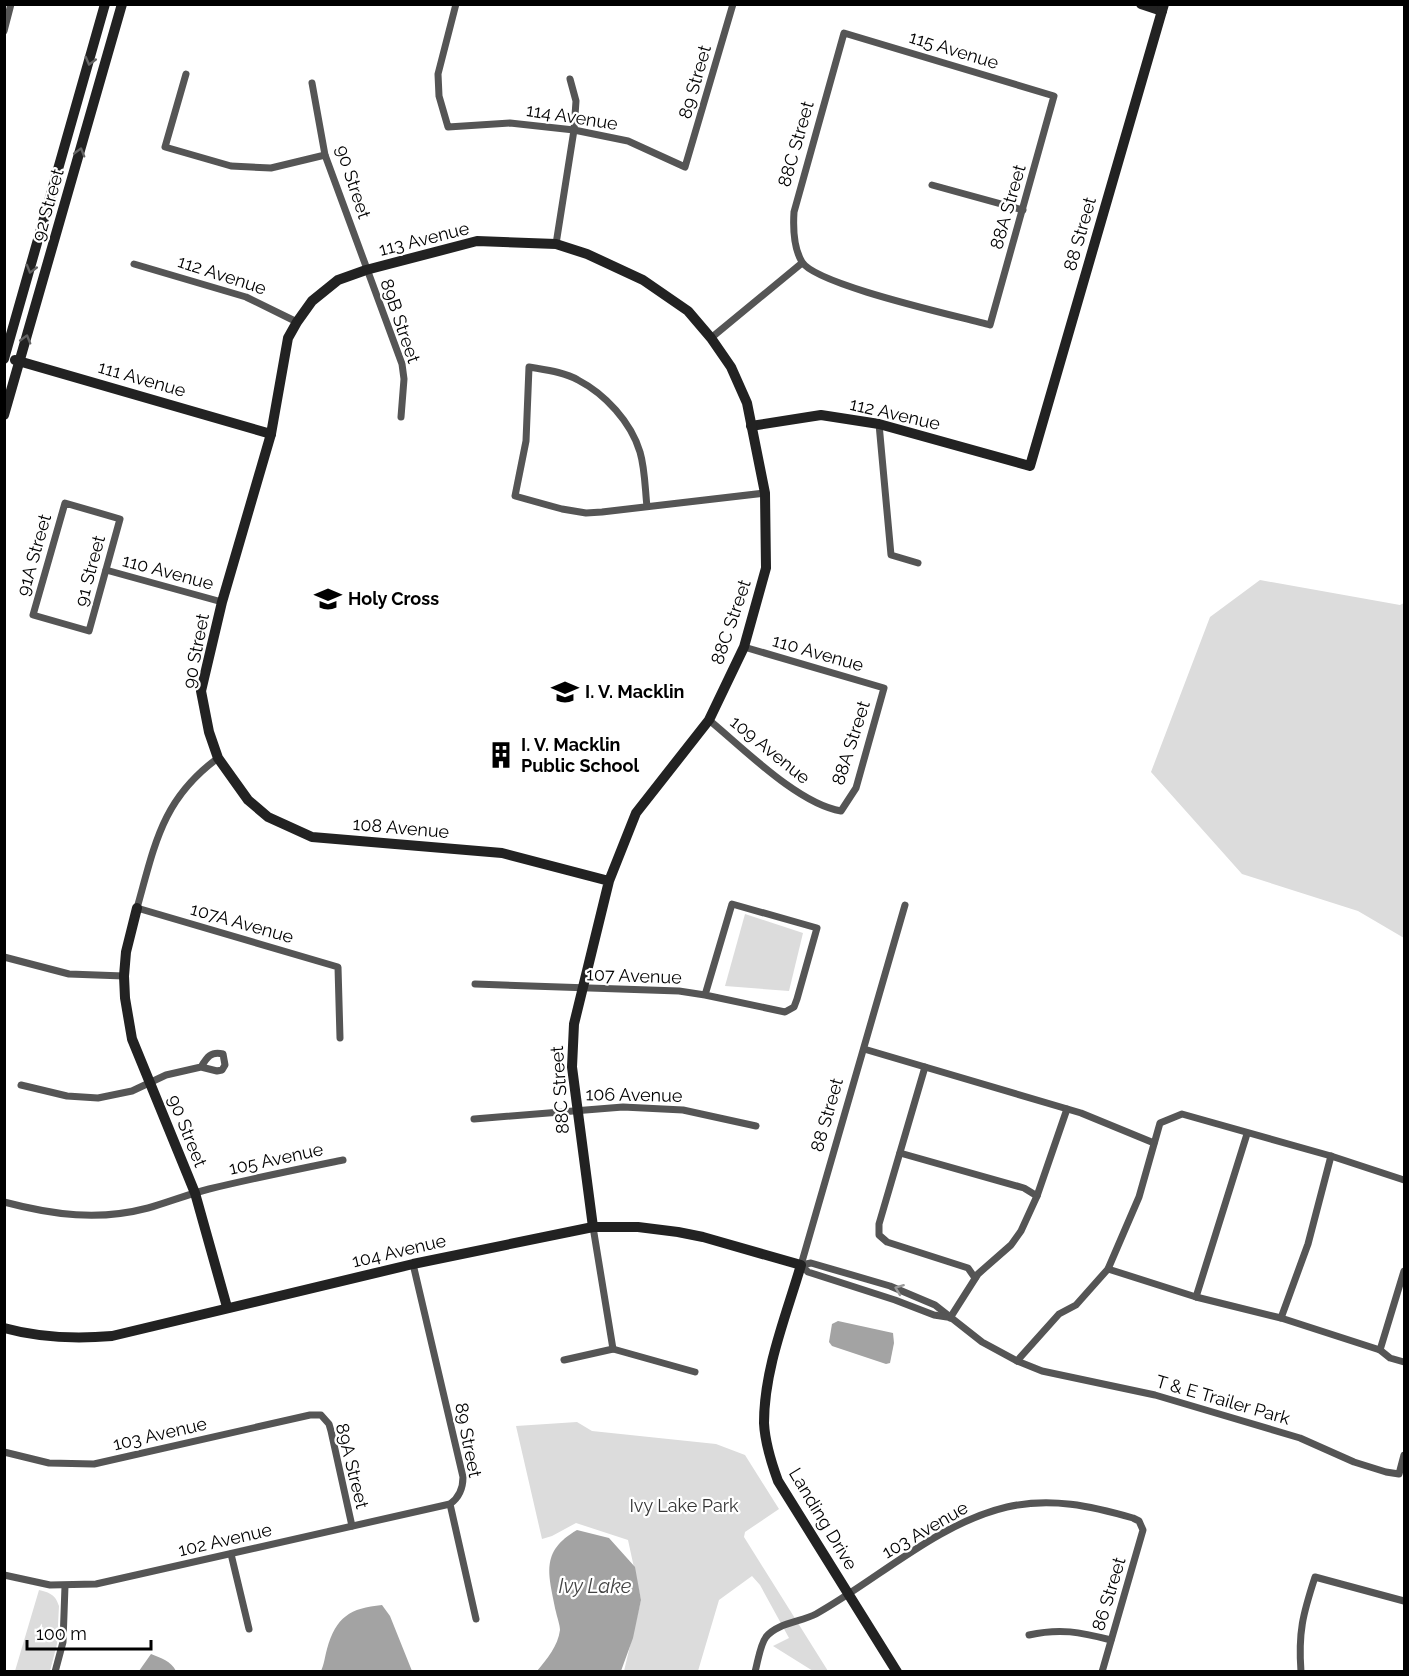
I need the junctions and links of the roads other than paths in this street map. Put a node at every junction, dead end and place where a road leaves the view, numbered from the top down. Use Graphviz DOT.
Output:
graph roads {
  1 [pos="11,4"];
  2 [pos="105,4"];
  3 [pos="122,4"];
  4 [pos="456,4"];
  5 [pos="733,4"];
  6 [pos="1141,4"];
  7 [pos="1163,8"];
  8 [pos="4,31"];
  9 [pos="844,33"];
  10 [pos="186,74"];
  11 [pos="570,79"];
  12 [pos="312,83"];
  13 [pos="1054,96"];
  14 [pos="574,130"];
  15 [pos="326,155"];
  16 [pos="685,167"];
  17 [pos="932,184"];
  18 [pos="1023,210"];
  19 [pos="556,244"];
  20 [pos="802,263"];
  21 [pos="134,264"];
  22 [pos="366,270"];
  23 [pos="297,322"];
  24 [pos="711,338"];
  25 [pos="5,358"];
  26 [pos="20,361"];
  27 [pos="4,415"];
  28 [pos="401,417"];
  29 [pos="879,424"];
  30 [pos="751,426"];
  31 [pos="271,434"];
  32 [pos="1030,466"];
  33 [pos="765,493"];
  34 [pos="65,503"];
  35 [pos="647,507"];
  36 [pos="918,563"];
  37 [pos="105,570"];
  38 [pos="222,602"];
  39 [pos="89,631"];
  40 [pos="744,646"];
  41 [pos="884,688"];
  42 [pos="710,720"];
  43 [pos="218,758"];
  44 [pos="844,806"];
  45 [pos="609,880"];
  46 [pos="905,904"];
  47 [pos="137,908"];
  48 [pos="4,957"];
  49 [pos="124,976"];
  50 [pos="475,984"];
  51 [pos="582,988"];
  52 [pos="705,994"];
  53 [pos="340,1038"];
  54 [pos="864,1049"];
  55 [pos="201,1066"];
  56 [pos="925,1067"];
  57 [pos="150,1083"];
  58 [pos="21,1085"];
  59 [pos="1066,1108"];
  60 [pos="576,1109"];
  61 [pos="474,1119"];
  62 [pos="756,1126"];
  63 [pos="1247,1134"];
  64 [pos="1154,1143"];
  65 [pos="900,1153"];
  66 [pos="1330,1156"];
  67 [pos="343,1160"];
  68 [pos="1404,1180"];
  69 [pos="195,1193"];
  70 [pos="1037,1196"];
  71 [pos="4,1202"];
  72 [pos="593,1227"];
  73 [pos="412,1264"];
  74 [pos="801,1265"];
  75 [pos="1108,1269"];
  76 [pos="1404,1271"];
  77 [pos="975,1278"];
  78 [pos="1196,1297"];
  79 [pos="227,1307"];
  80 [pos="950,1318"];
  81 [pos="1281,1318"];
  82 [pos="4,1328"];
  83 [pos="780,1335"];
  84 [pos="613,1349"];
  85 [pos="1380,1350"];
  86 [pos="564,1360"];
  87 [pos="1017,1361"];
  88 [pos="1404,1362"];
  89 [pos="695,1372"];
  90 [pos="321,1415"];
  91 [pos="4,1452"];
  92 [pos="1404,1455"];
  93 [pos="450,1504"];
  94 [pos="1141,1525"];
  95 [pos="352,1526"];
  96 [pos="231,1554"];
  97 [pos="4,1575"];
  98 [pos="65,1586"];
  99 [pos="848,1593"];
  100 [pos="1404,1601"];
  101 [pos="476,1619"];
  102 [pos="249,1629"];
  103 [pos="1029,1635"];
  104 [pos="1111,1640"];
  105 [pos="55,1671"];
  106 [pos="755,1671"];
  107 [pos="897,1671"];
  108 [pos="1102,1671"];
  109 [pos="1301,1671"];
  1 -- 8 [label="street"];
  2 -- 25 [label="street, 92 Street, one-way"];
  26 -- 3 [label="street, 92 Street, one-way"];
  4 -- 14 [label="street, 114 Avenue"];
  5 -- 16 [label="street, 89 Street"];
  6 -- 7 [label="street"];
  7 -- 32 [label="street, 88 Street"];
  9 -- 13 [label="street, 115 Avenue"];
  9 -- 20 [label="street, 88C Street"];
  10 -- 15 [label="street"];
  11 -- 14 [label="street"];
  12 -- 15 [label="street, 90 Street"];
  13 -- 18 [label="street, 88A Street"];
  14 -- 16 [label="street, 114 Avenue"];
  14 -- 19 [label="street"];
  15 -- 22 [label="street, 90 Street"];
  17 -- 18 [label="street"];
  18 -- 20 [label="street, 88A Street"];
  19 -- 22 [label="street, 113 Avenue"];
  19 -- 24 [label="street, 113 Avenue"];
  20 -- 24 [label="street"];
  21 -- 23 [label="street, 112 Avenue"];
  22 -- 23 [label="street, 90 Street"];
  22 -- 28 [label="street, 89B Street"];
  23 -- 31 [label="street, 90 Street"];
  24 -- 30 [label="street, 88C Street"];
  25 -- 26 [label="street, 111 Avenue"];
  26 -- 27 [label="street, 92 Street"];
  26 -- 31 [label="street, 111 Avenue"];
  29 -- 30 [label="street, 112 Avenue"];
  29 -- 32 [label="street, 112 Avenue"];
  29 -- 36 [label="street"];
  30 -- 33 [label="street, 88C Street"];
  31 -- 38 [label="street, 90 Street"];
  33 -- 35 [label="street"];
  33 -- 40 [label="street, 88C Street"];
  34 -- 37 [label="street, 91 Street"];
  34 -- 39 [label="street, 91A Street"];
  35 -- 35 [label="street"];
  37 -- 38 [label="street, 110 Avenue"];
  37 -- 39 [label="street, 91 Street"];
  38 -- 43 [label="street, 90 Street"];
  40 -- 41 [label="street, 110 Avenue"];
  40 -- 42 [label="street, 88C Street"];
  41 -- 44 [label="street, 88A Street"];
  42 -- 44 [label="street, 109 Avenue"];
  42 -- 45 [label="street, 88C Street"];
  43 -- 45 [label="street, 108 Avenue"];
  43 -- 47 [label="street, 90 Street"];
  45 -- 51 [label="street, 88C Street"];
  46 -- 54 [label="street, 88 Street"];
  47 -- 49 [label="street, 90 Street"];
  47 -- 53 [label="street, 107A Avenue"];
  48 -- 49 [label="street"];
  49 -- 57 [label="street, 90 Street"];
  50 -- 51 [label="street, 107 Avenue"];
  51 -- 52 [label="street, 107 Avenue"];
  51 -- 60 [label="street, 88C Street"];
  52 -- 52 [label="street, 107 Avenue"];
  54 -- 56 [label="street"];
  54 -- 74 [label="street, 88 Street"];
  55 -- 57 [label="street"];
  56 -- 59 [label="street"];
  56 -- 65 [label="street"];
  57 -- 58 [label="street"];
  57 -- 69 [label="street, 90 Street"];
  59 -- 64 [label="street"];
  59 -- 70 [label="street"];
  60 -- 61 [label="street, 106 Avenue"];
  60 -- 62 [label="street, 106 Avenue"];
  60 -- 72 [label="street, 88C Street"];
  63 -- 64 [label="street"];
  63 -- 66 [label="street"];
  63 -- 78 [label="street"];
  64 -- 75 [label="street"];
  65 -- 70 [label="street"];
  65 -- 77 [label="street"];
  66 -- 68 [label="street"];
  66 -- 81 [label="street"];
  67 -- 69 [label="street, 105 Avenue"];
  69 -- 71 [label="street, 105 Avenue"];
  69 -- 79 [label="street, 90 Street"];
  70 -- 77 [label="street"];
  72 -- 73 [label="street, 104 Avenue"];
  72 -- 74 [label="street, 104 Avenue"];
  72 -- 84 [label="street, 88C Street"];
  73 -- 79 [label="street, 104 Avenue"];
  73 -- 93 [label="street, 89 Street"];
  74 -- 80 [label="street, T & E Trailer Park"];
  80 -- 74 [label="street, T & E Trailer Park, one-way"];
  74 -- 83 [label="street, 88 Street"];
  75 -- 78 [label="street"];
  75 -- 87 [label="street"];
  76 -- 85 [label="street"];
  77 -- 80 [label="street"];
  78 -- 81 [label="street"];
  79 -- 82 [label="street, 104 Avenue"];
  80 -- 87 [label="street, T & E Trailer Park"];
  81 -- 85 [label="street"];
  83 -- 99 [label="street, Landing Drive"];
  84 -- 86 [label="street"];
  84 -- 89 [label="street"];
  85 -- 88 [label="street"];
  87 -- 92 [label="street, T & E Trailer Park"];
  90 -- 91 [label="street, 103 Avenue"];
  90 -- 95 [label="street, 89A Street"];
  93 -- 95 [label="street, 102 Avenue"];
  93 -- 101 [label="street"];
  94 -- 99 [label="street, 103 Avenue"];
  94 -- 104 [label="street, 86 Street"];
  95 -- 96 [label="street, 102 Avenue"];
  96 -- 98 [label="street, 102 Avenue"];
  96 -- 102 [label="street"];
  97 -- 98 [label="street, 102 Avenue"];
  98 -- 105 [label="street"];
  99 -- 106 [label="street, 103 Avenue"];
  99 -- 107 [label="street, Landing Drive"];
  100 -- 109 [label="street"];
  103 -- 104 [label="street"];
  104 -- 108 [label="street, 86 Street"];
}
